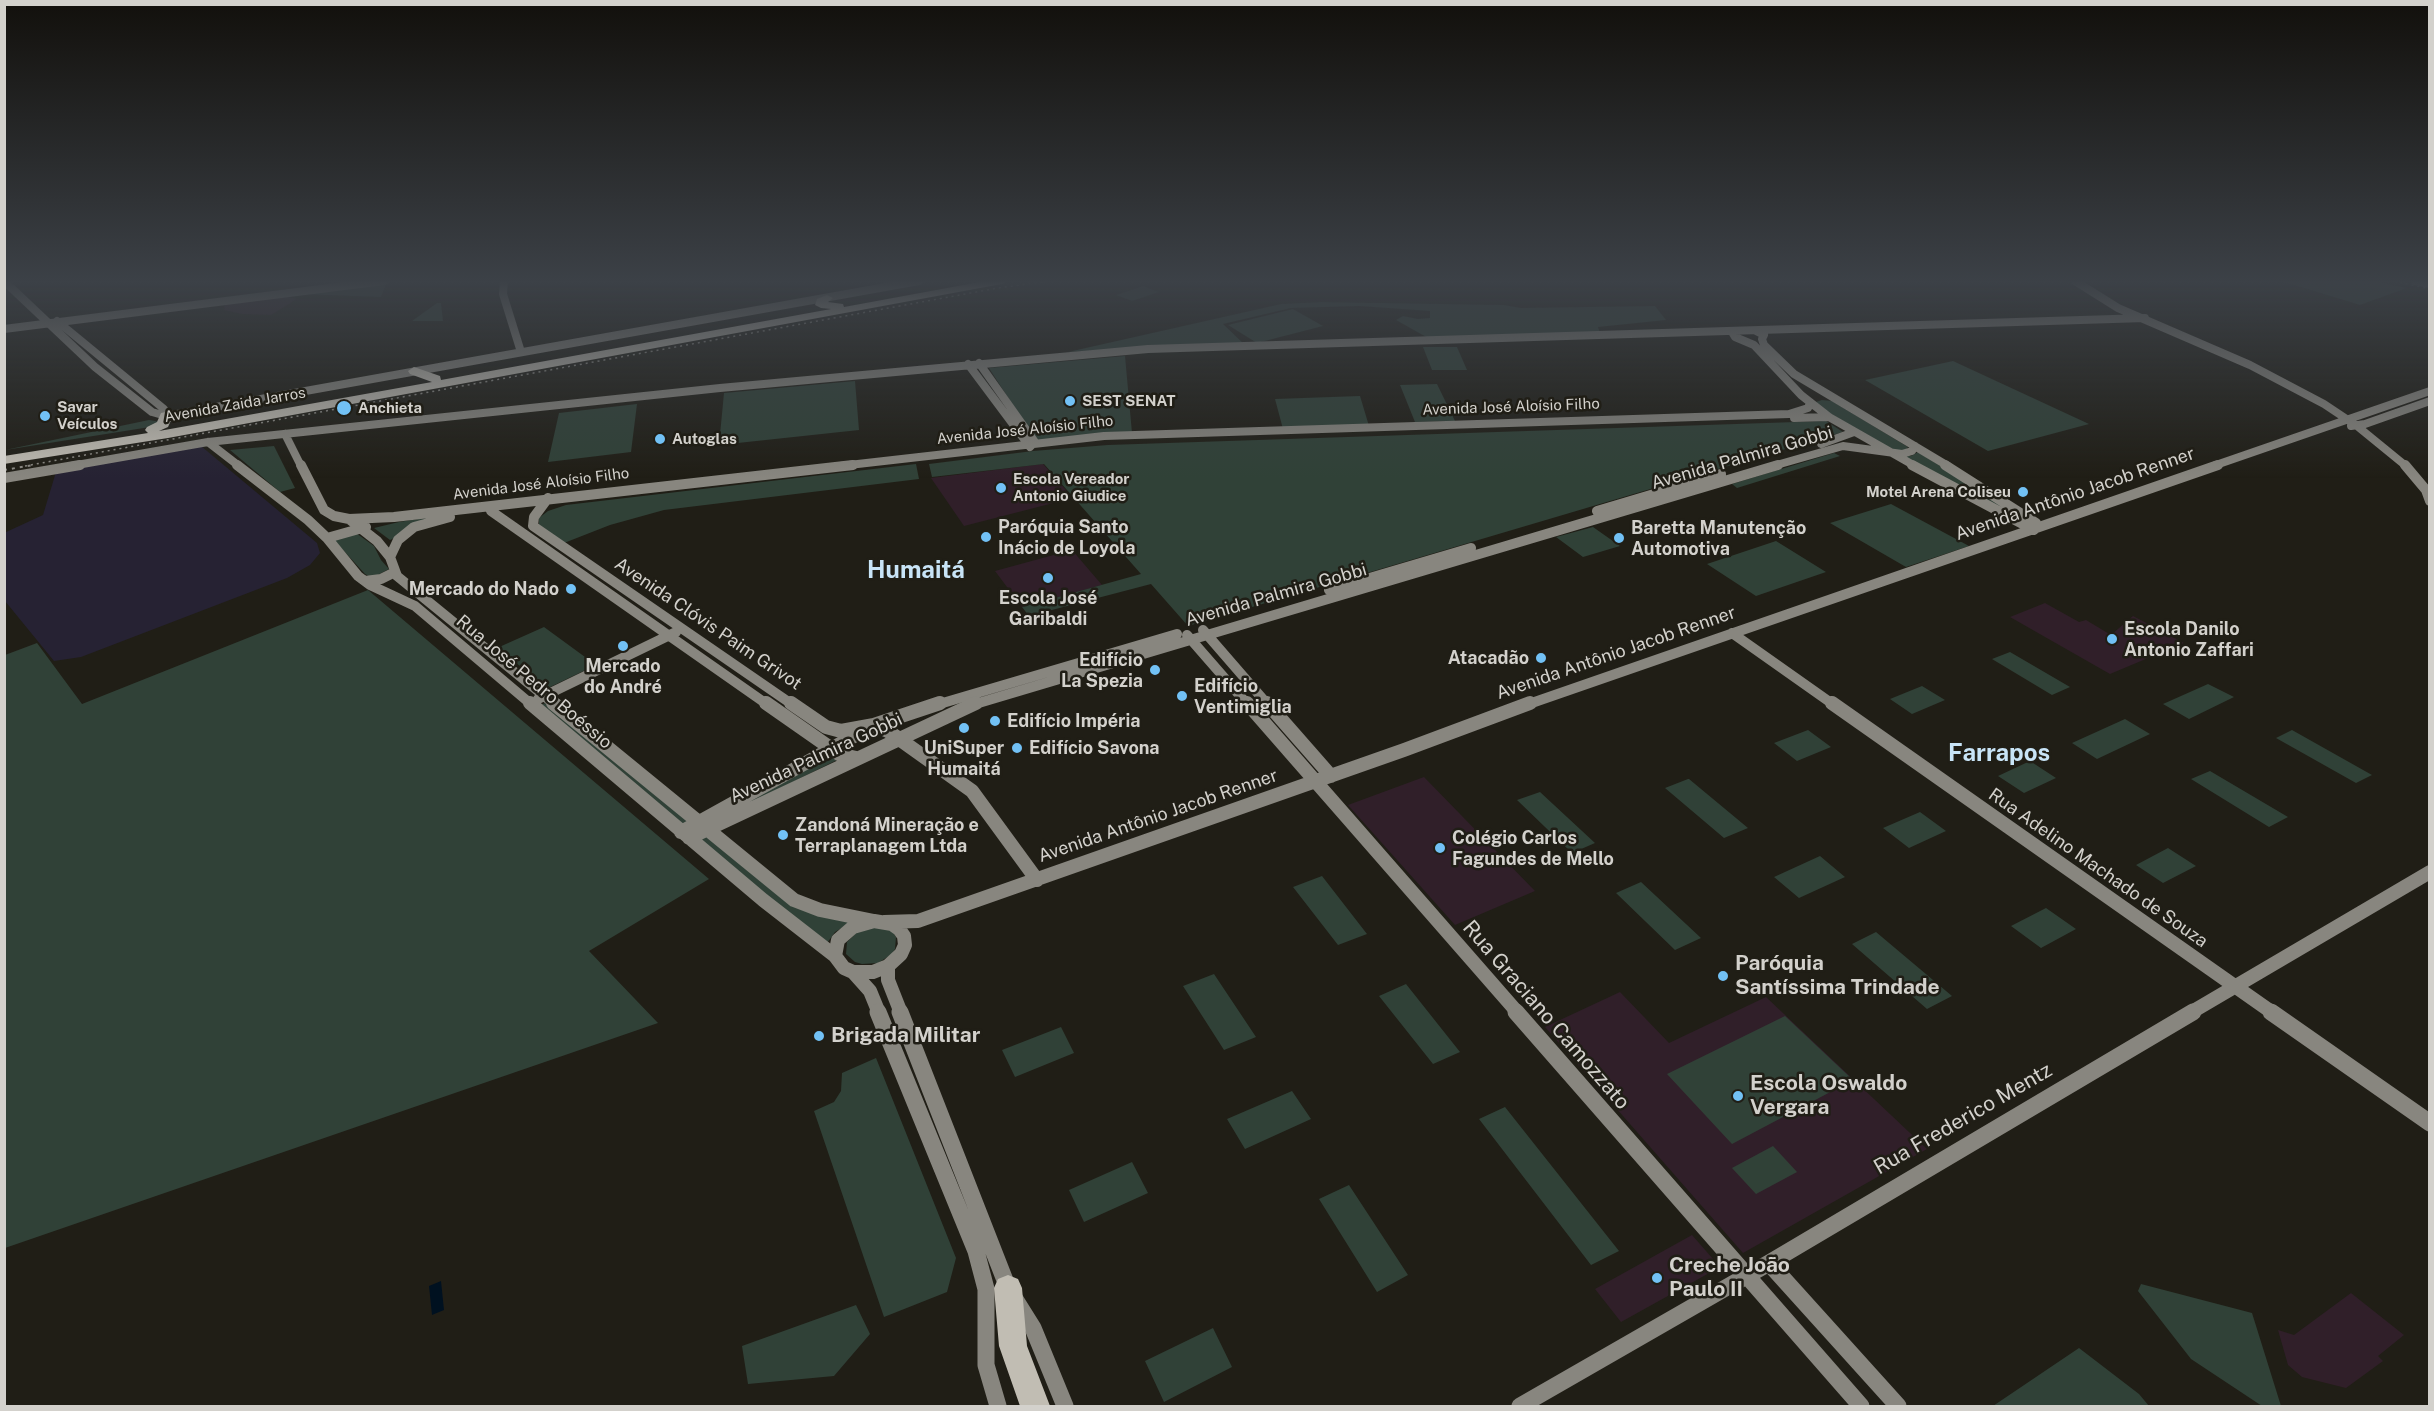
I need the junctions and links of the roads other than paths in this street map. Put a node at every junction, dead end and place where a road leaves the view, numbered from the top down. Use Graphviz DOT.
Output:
graph roads {
  1 [pos="74,347"];
  2 [pos="87,347"];
  3 [pos="524,347"];
  4 [pos="548,347"];
  5 [pos="591,347"];
  6 [pos="643,347"];
  7 [pos="1221,347"];
  8 [pos="1756,347"];
  9 [pos="1766,347"];
  10 [pos="2208,347"];
  11 [pos="91,350"];
  12 [pos="525,351"];
  13 [pos="79,353"];
  14 [pos="979,363"];
  15 [pos="968,364"];
  16 [pos="426,374"];
  17 [pos="2430,391"];
  18 [pos="2312,395"];
  19 [pos="1839,400"];
  20 [pos="2404,400"];
  21 [pos="2430,401"];
  22 [pos="1810,403"];
  23 [pos="2418,405"];
  24 [pos="2384,407"];
  25 [pos="2341,409"];
  26 [pos="2398,412"];
  27 [pos="2366,413"];
  28 [pos="166,416"];
  29 [pos="1830,417"];
  30 [pos="2355,421"];
  31 [pos="152,430"];
  32 [pos="1854,432"];
  33 [pos="168,434"];
  34 [pos="285,434"];
  35 [pos="239,438"];
  36 [pos="208,442"];
  37 [pos="1030,444"];
  38 [pos="1915,446"];
  39 [pos="4,452"];
  40 [pos="223,452"];
  41 [pos="1891,453"];
  42 [pos="4,460"];
  43 [pos="4,465"];
  44 [pos="4,478"];
  45 [pos="2430,483"];
  46 [pos="547,500"];
  47 [pos="2430,501"];
  48 [pos="492,508"];
  49 [pos="394,517"];
  50 [pos="349,519"];
  51 [pos="362,528"];
  52 [pos="2038,528"];
  53 [pos="327,538"];
  54 [pos="390,557"];
  55 [pos="396,574"];
  56 [pos="365,581"];
  57 [pos="377,588"];
  58 [pos="683,629"];
  59 [pos="1204,631"];
  60 [pos="1732,633"];
  61 [pos="670,635"];
  62 [pos="1187,635"];
  63 [pos="543,696"];
  64 [pos="528,704"];
  65 [pos="874,724"];
  66 [pos="898,739"];
  67 [pos="830,747"];
  68 [pos="856,758"];
  69 [pos="1331,776"];
  70 [pos="1314,782"];
  71 [pos="702,826"];
  72 [pos="685,835"];
  73 [pos="2430,872"];
  74 [pos="1037,880"];
  75 [pos="879,921"];
  76 [pos="918,921"];
  77 [pos="904,936"];
  78 [pos="835,956"];
  79 [pos="888,966"];
  80 [pos="853,972"];
  81 [pos="2236,987"];
  82 [pos="916,1055"];
  83 [pos="900,1062"];
  84 [pos="2430,1123"];
  85 [pos="984,1248"];
  86 [pos="1769,1263"];
  87 [pos="1746,1276"];
  88 [pos="1008,1288"];
  89 [pos="998,1407"];
  90 [pos="1035,1407"];
  91 [pos="1065,1407"];
  92 [pos="1520,1407"];
  93 [pos="1861,1407"];
  94 [pos="1898,1407"];
  1 -- 13 [label="street"];
  2 -- 11 [label="street"];
  3 -- 12 [label="street"];
  4 -- 12 [label="street"];
  5 -- 16 [label="highway, Avenida Zaida Jarros"];
  6 -- 33 [label="highway, Avenida Zaida Jarros"];
  7 -- 14 [label="street"];
  8 -- 22 [label="street"];
  9 -- 19 [label="street"];
  10 -- 18 [label="street"];
  11 -- 13 [label="street"];
  11 -- 28 [label="street"];
  12 -- 16 [label="street"];
  13 -- 28 [label="street"];
  14 -- 15 [label="street"];
  14 -- 37 [label="street"];
  15 -- 34 [label="street"];
  15 -- 37 [label="street"];
  16 -- 28 [label="street"];
  16 -- 31 [label="highway, Avenida Zaida Jarros"];
  17 -- 20 [label="street, Avenida Antônio Jacob Renner"];
  18 -- 25 [label="street"];
  18 -- 30 [label="street"];
  19 -- 22 [label="street, Avenida José Aloísio Filho"];
  19 -- 38 [label="street"];
  20 -- 23 [label="street"];
  20 -- 24 [label="street, Avenida Antônio Jacob Renner"];
  21 -- 23 [label="street, Avenida Antônio Jacob Renner"];
  22 -- 29 [label="street"];
  22 -- 37 [label="street, Avenida José Aloísio Filho"];
  23 -- 26 [label="street, Avenida Antônio Jacob Renner"];
  24 -- 26 [label="street"];
  24 -- 27 [label="street, Avenida Antônio Jacob Renner"];
  25 -- 27 [label="street"];
  25 -- 30 [label="street"];
  26 -- 30 [label="street, Avenida Antônio Jacob Renner"];
  27 -- 30 [label="street, Avenida Antônio Jacob Renner"];
  28 -- 31 [label="highway"];
  29 -- 32 [label="street"];
  29 -- 37 [label="street, Avenida José Aloísio Filho"];
  30 -- 45 [label="street"];
  30 -- 47 [label="street"];
  30 -- 52 [label="street, Avenida Antônio Jacob Renner"];
  31 -- 39 [label="highway, Avenida Zaida Jarros"];
  32 -- 41 [label="street"];
  32 -- 59 [label="street, Avenida Palmira Gobbi"];
  33 -- 42 [label="highway, Avenida Zaida Jarros"];
  33 -- 43 [label="highway"];
  34 -- 35 [label="street"];
  34 -- 50 [label="street"];
  35 -- 36 [label="street"];
  35 -- 40 [label="street"];
  36 -- 40 [label="street, Rua José Pedro Boéssio"];
  36 -- 44 [label="street"];
  37 -- 46 [label="street, Avenida José Aloísio Filho"];
  38 -- 41 [label="street"];
  38 -- 52 [label="street"];
  40 -- 53 [label="street, Rua José Pedro Boéssio"];
  41 -- 52 [label="street"];
  41 -- 59 [label="street, Avenida Palmira Gobbi"];
  46 -- 48 [label="street, Avenida José Aloísio Filho"];
  46 -- 58 [label="street, Avenida Clóvis Paim Grivot"];
  48 -- 49 [label="street, Avenida José Aloísio Filho"];
  48 -- 54 [label="street, Avenida José Aloísio Filho"];
  48 -- 61 [label="street, Avenida Clóvis Paim Grivot"];
  49 -- 50 [label="street, Avenida José Aloísio Filho"];
  49 -- 51 [label="street"];
  50 -- 51 [label="street"];
  51 -- 53 [label="street"];
  51 -- 54 [label="street"];
  52 -- 60 [label="street, Avenida Antônio Jacob Renner"];
  53 -- 56 [label="street, Rua José Pedro Boéssio"];
  54 -- 55 [label="street"];
  55 -- 56 [label="street"];
  55 -- 57 [label="street"];
  55 -- 63 [label="street, Rua José Pedro Boéssio"];
  56 -- 57 [label="street, Rua José Pedro Boéssio"];
  57 -- 64 [label="street, Rua José Pedro Boéssio"];
  58 -- 61 [label="street"];
  58 -- 65 [label="street, Avenida Clóvis Paim Grivot"];
  59 -- 62 [label="street, Avenida Palmira Gobbi"];
  59 -- 69 [label="street"];
  60 -- 69 [label="street, Avenida Antônio Jacob Renner"];
  60 -- 81 [label="street, Rua Adelino Machado de Souza"];
  61 -- 63 [label="street"];
  61 -- 67 [label="street, Avenida Clóvis Paim Grivot"];
  62 -- 65 [label="street, Avenida Palmira Gobbi"];
  62 -- 66 [label="street, Avenida Palmira Gobbi"];
  62 -- 70 [label="street, Rua Graciano Camozzato"];
  63 -- 64 [label="street"];
  63 -- 71 [label="street, Rua José Pedro Boéssio"];
  64 -- 72 [label="street, Rua José Pedro Boéssio"];
  65 -- 66 [label="street"];
  65 -- 67 [label="street, Avenida Palmira Gobbi"];
  66 -- 68 [label="street, Avenida Palmira Gobbi"];
  66 -- 74 [label="street"];
  67 -- 68 [label="street, Avenida Clóvis Paim Grivot"];
  67 -- 71 [label="street, Avenida Palmira Gobbi"];
  68 -- 71 [label="street, Avenida Palmira Gobbi"];
  69 -- 70 [label="street, Avenida Antônio Jacob Renner"];
  70 -- 74 [label="street, Avenida Antônio Jacob Renner"];
  70 -- 87 [label="street, Rua Graciano Camozzato"];
  71 -- 72 [label="street, Avenida Palmira Gobbi"];
  71 -- 75 [label="street, Rua José Pedro Boéssio"];
  72 -- 78 [label="street, Rua José Pedro Boéssio"];
  73 -- 81 [label="street, Rua Frederico Mentz"];
  74 -- 76 [label="street, Avenida Antônio Jacob Renner"];
  75 -- 76 [label="street, Avenida Antônio Jacob Renner"];
  75 -- 77 [label="street"];
  75 -- 78 [label="street"];
  76 -- 77 [label="street, Avenida Antônio Jacob Renner"];
  77 -- 79 [label="street"];
  78 -- 80 [label="street"];
  79 -- 80 [label="street"];
  79 -- 82 [label="street"];
  80 -- 83 [label="street"];
  81 -- 84 [label="street, Rua Adelino Machado de Souza"];
  81 -- 86 [label="street, Rua Frederico Mentz"];
  82 -- 83 [label="street"];
  82 -- 85 [label="street"];
  83 -- 85 [label="street"];
  85 -- 88 [label="street"];
  85 -- 89 [label="street"];
  86 -- 87 [label="street, Rua Frederico Mentz"];
  86 -- 94 [label="street"];
  87 -- 92 [label="street, Rua Frederico Mentz"];
  87 -- 93 [label="street, Rua Graciano Camozzato"];
  88 -- 90 [label="highway"];
  88 -- 91 [label="street"];
}
